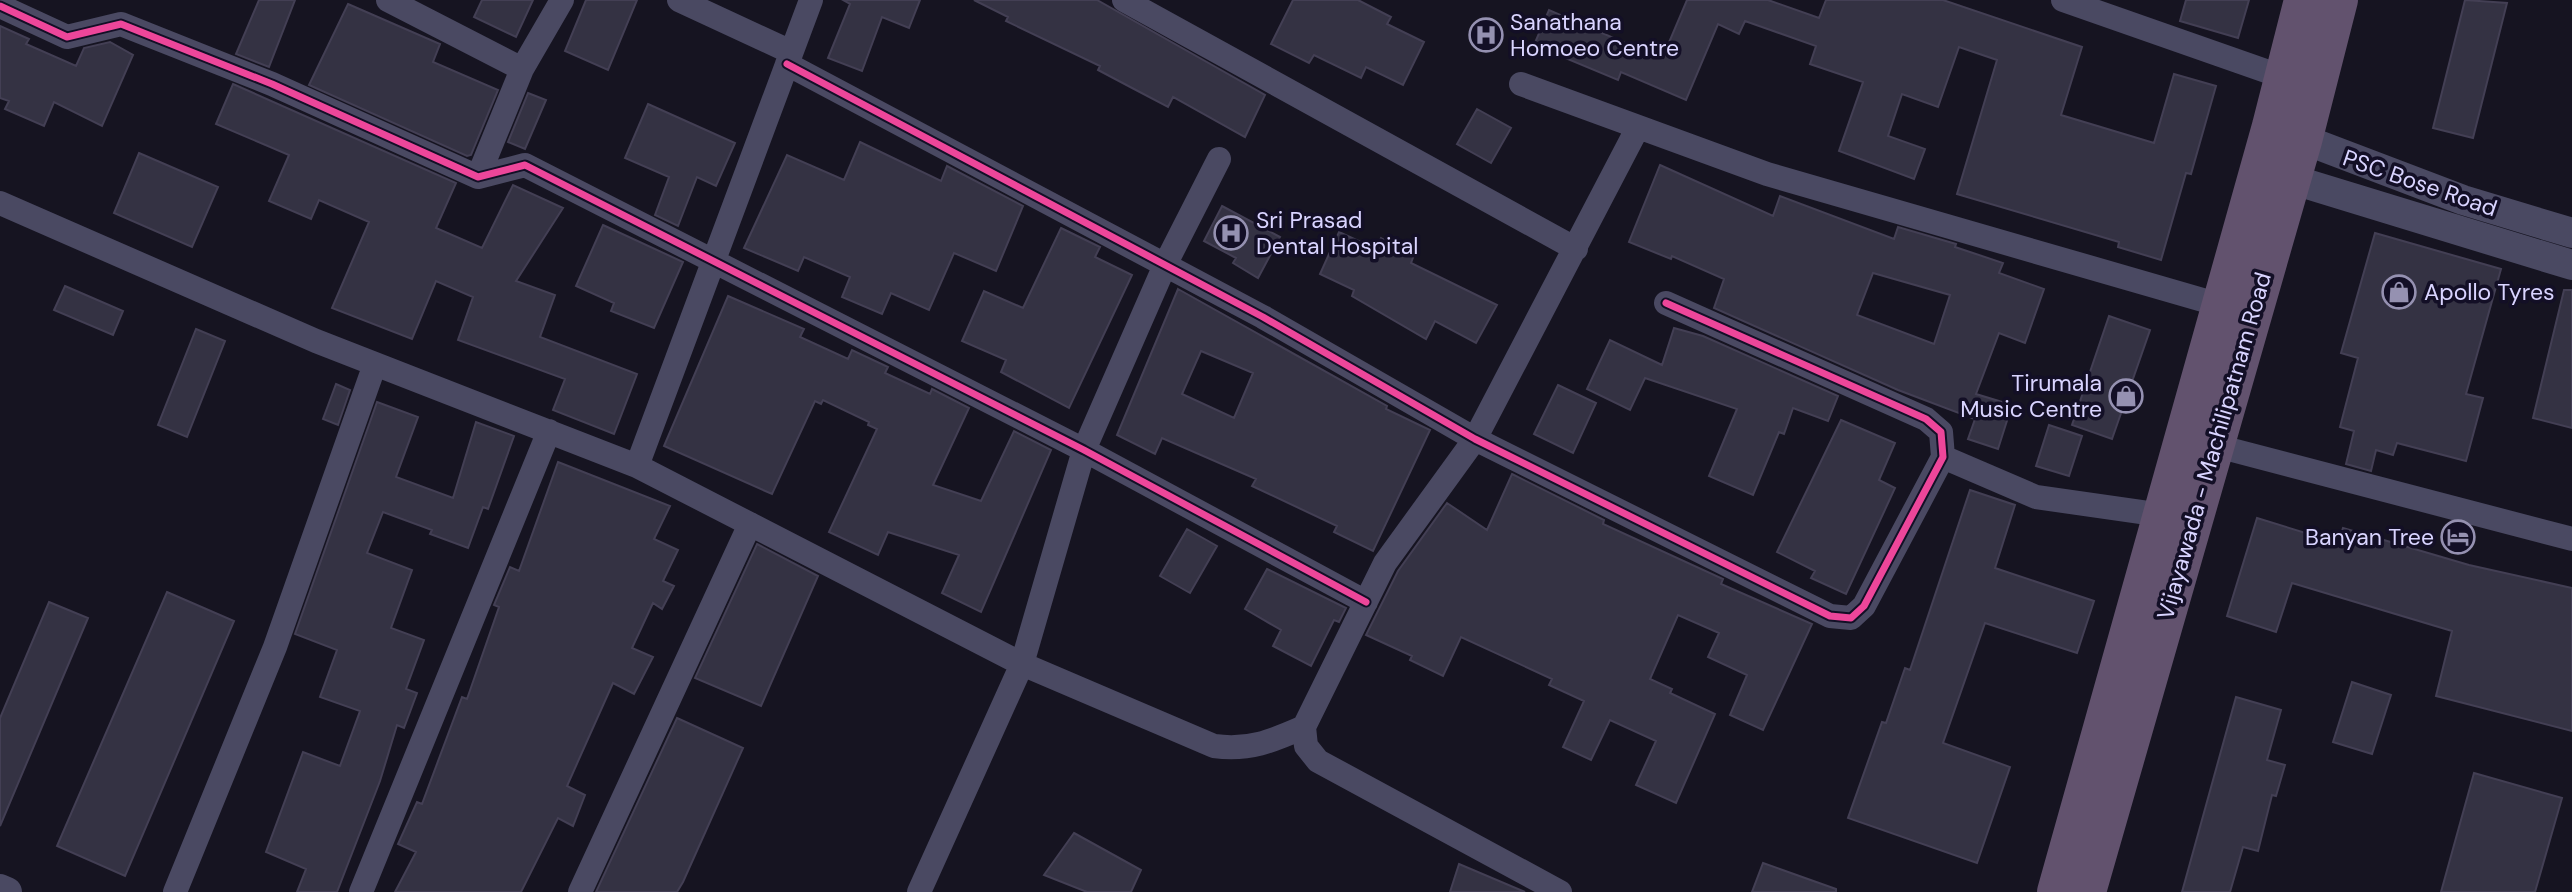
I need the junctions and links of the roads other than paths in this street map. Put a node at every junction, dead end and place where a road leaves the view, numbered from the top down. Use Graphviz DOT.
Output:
graph roads {
  1 [pos="388,0"];
  2 [pos="562,0"];
  3 [pos="680,0"];
  4 [pos="811,0"];
  5 [pos="1124,0"];
  6 [pos="2063,0"];
  7 [pos="2303,0"];
  8 [pos="2339,0"];
  9 [pos="0,6"];
  10 [pos="789,58"];
  11 [pos="522,69"];
  12 [pos="2283,76"];
  13 [pos="1521,84"];
  14 [pos="1637,129"];
  15 [pos="2287,134"];
  16 [pos="1219,159"];
  17 [pos="2275,174"];
  18 [pos="478,177"];
  19 [pos="0,203"];
  20 [pos="2572,233"];
  21 [pos="1576,249"];
  22 [pos="714,260"];
  23 [pos="1165,265"];
  24 [pos="2572,265"];
  25 [pos="1666,303"];
  26 [pos="2220,305"];
  27 [pos="375,364"];
  28 [pos="549,431"];
  29 [pos="1475,439"];
  30 [pos="2213,445"];
  31 [pos="1084,450"];
  32 [pos="1943,457"];
  33 [pos="637,466"];
  34 [pos="2162,515"];
  35 [pos="750,524"];
  36 [pos="2572,539"];
  37 [pos="1366,602"];
  38 [pos="1022,664"];
  39 [pos="1304,727"];
  40 [pos="2108,762"];
  41 [pos="0,889"];
  42 [pos="7,892"];
  43 [pos="175,892"];
  44 [pos="361,892"];
  45 [pos="580,892"];
  46 [pos="919,892"];
  47 [pos="1560,892"];
  48 [pos="2056,892"];
  49 [pos="2087,892"];
  1 -- 11 [label="street"];
  2 -- 11 [label="street"];
  3 -- 10 [label="street"];
  4 -- 10 [label="street"];
  5 -- 21 [label="street"];
  6 -- 12 [label="street"];
  7 -- 12 [label="highway, Vijayawada - Machilipatnam Road"];
  8 -- 15 [label="highway, Vijayawada - Machilipatnam Road"];
  9 -- 18 [label="street"];
  10 -- 22 [label="street"];
  10 -- 23 [label="street"];
  11 -- 18 [label="street"];
  12 -- 15 [label="highway, Vijayawada - Machilipatnam Road"];
  13 -- 14 [label="street"];
  14 -- 21 [label="street"];
  14 -- 26 [label="street"];
  15 -- 17 [label="highway, Vijayawada - Machilipatnam Road"];
  15 -- 20 [label="street, PSC Bose Road"];
  16 -- 23 [label="street"];
  17 -- 24 [label="street"];
  17 -- 26 [label="highway, Vijayawada - Machilipatnam Road"];
  17 -- 30 [label="highway, Vijayawada - Machilipatnam Road"];
  18 -- 22 [label="street"];
  19 -- 27 [label="street"];
  21 -- 29 [label="street"];
  22 -- 31 [label="street"];
  22 -- 33 [label="street"];
  23 -- 29 [label="street"];
  23 -- 31 [label="street"];
  25 -- 32 [label="street"];
  26 -- 34 [label="highway, Vijayawada - Machilipatnam Road"];
  27 -- 28 [label="street"];
  27 -- 43 [label="street"];
  28 -- 33 [label="street"];
  28 -- 44 [label="street"];
  29 -- 32 [label="street"];
  29 -- 37 [label="street"];
  30 -- 36 [label="street"];
  30 -- 40 [label="highway, Vijayawada - Machilipatnam Road"];
  31 -- 37 [label="street"];
  31 -- 38 [label="street"];
  32 -- 34 [label="street"];
  33 -- 35 [label="street"];
  34 -- 40 [label="highway, Vijayawada - Machilipatnam Road"];
  35 -- 38 [label="street"];
  35 -- 45 [label="street"];
  37 -- 39 [label="street"];
  38 -- 39 [label="street"];
  38 -- 46 [label="street"];
  39 -- 47 [label="street"];
  40 -- 48 [label="highway, Vijayawada - Machilipatnam Road"];
  40 -- 49 [label="highway, Vijayawada - Machilipatnam Road"];
  41 -- 42 [label="street"];
}
